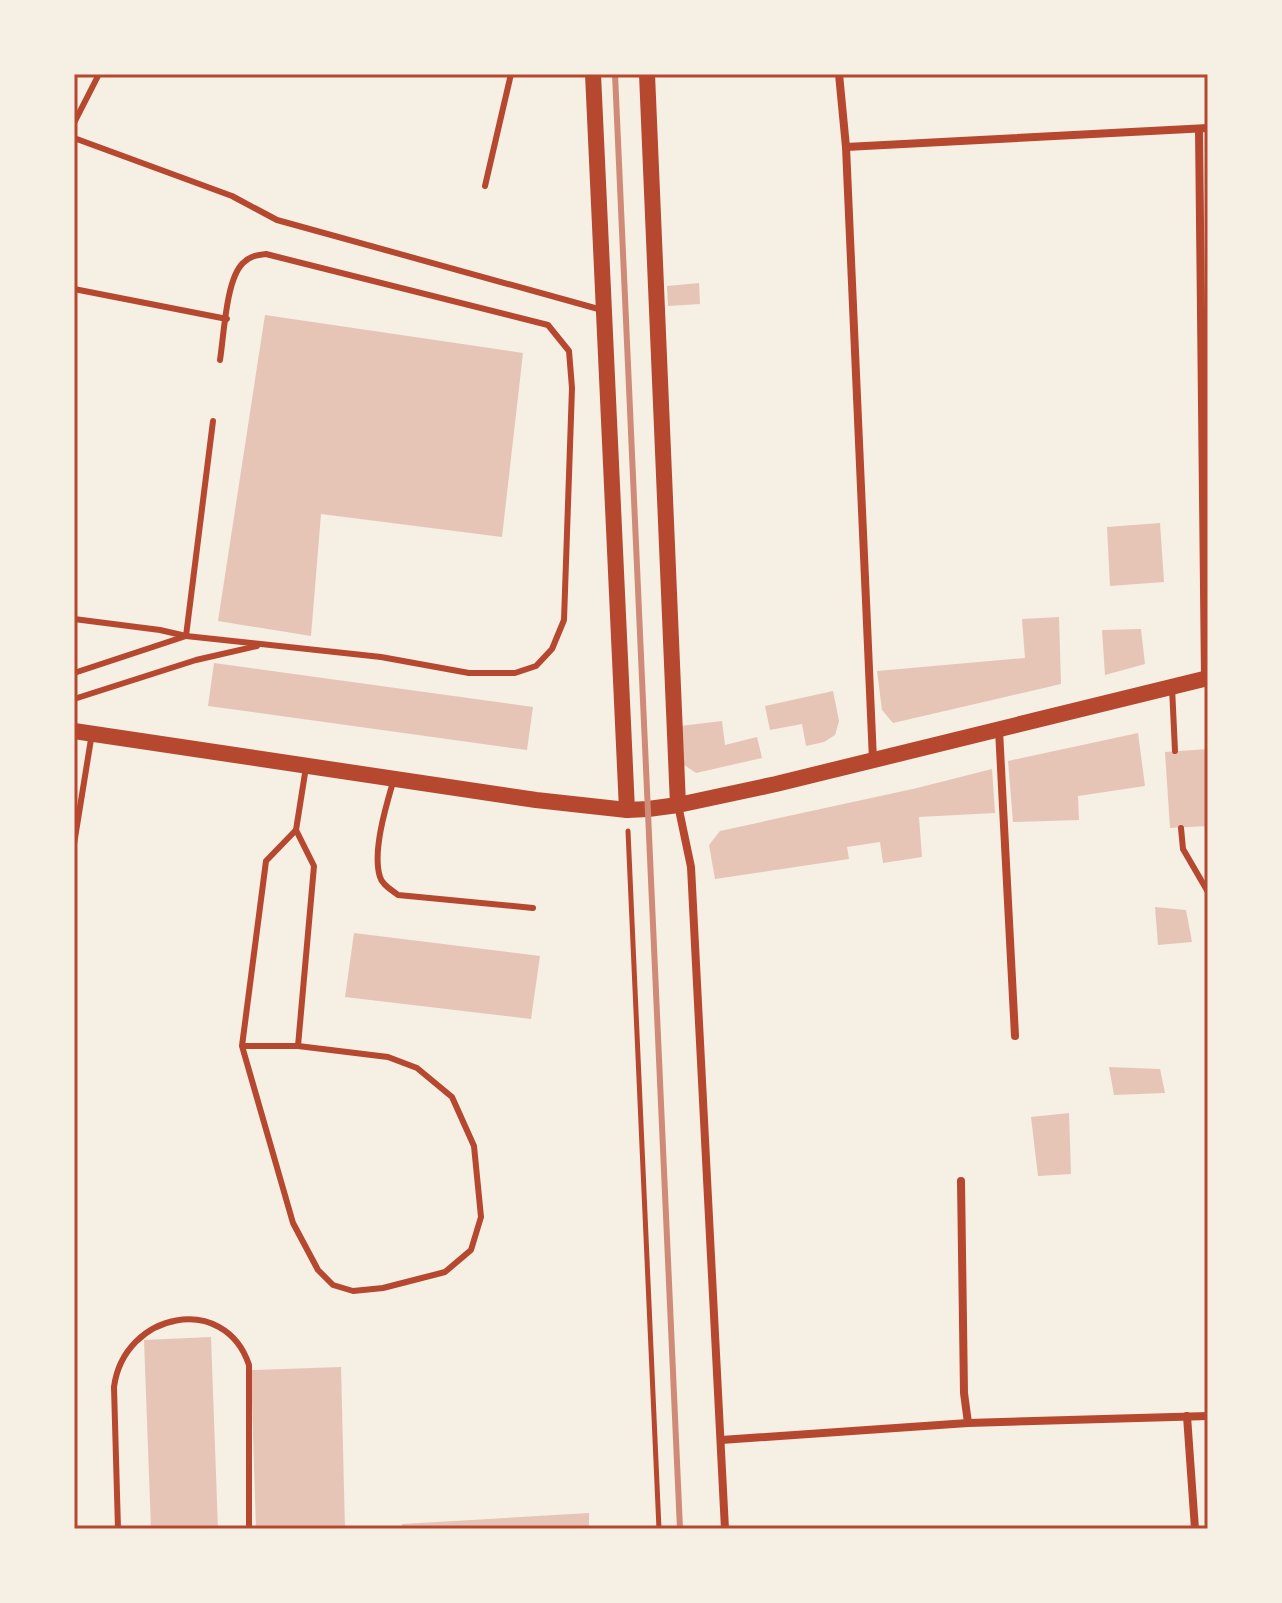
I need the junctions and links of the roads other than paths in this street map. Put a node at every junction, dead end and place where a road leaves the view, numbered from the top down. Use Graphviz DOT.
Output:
graph roads {
  1 [pos="99,74"];
  2 [pos="511,74"];
  3 [pos="593,74"];
  4 [pos="647,74"];
  5 [pos="839,74"];
  6 [pos="74,123"];
  7 [pos="1204,128"];
  8 [pos="74,138"];
  9 [pos="846,147"];
  10 [pos="485,186"];
  11 [pos="74,289"];
  12 [pos="604,310"];
  13 [pos="227,319"];
  14 [pos="220,360"];
  15 [pos="213,421"];
  16 [pos="74,619"];
  17 [pos="186,636"];
  18 [pos="264,644"];
  19 [pos="74,673"];
  20 [pos="1206,678"];
  21 [pos="1172,687"];
  22 [pos="74,699"];
  23 [pos="999,730"];
  24 [pos="74,731"];
  25 [pos="92,733"];
  26 [pos="1175,751"];
  27 [pos="873,760"];
  28 [pos="306,764"];
  29 [pos="394,778"];
  30 [pos="678,805"];
  31 [pos="627,810"];
  32 [pos="1181,828"];
  33 [pos="296,830"];
  34 [pos="74,844"];
  35 [pos="1208,892"];
  36 [pos="533,908"];
  37 [pos="1015,1036"];
  38 [pos="242,1046"];
  39 [pos="298,1046"];
  40 [pos="961,1181"];
  41 [pos="1187,1416"];
  42 [pos="1208,1416"];
  43 [pos="968,1423"];
  44 [pos="721,1440"];
  45 [pos="118,1529"];
  46 [pos="249,1529"];
  47 [pos="725,1529"];
  48 [pos="1195,1529"];
  1 -- 6 [label="lane"];
  2 -- 10 [label="lane"];
  3 -- 12 [label="main road"];
  4 -- 30 [label="main road"];
  5 -- 9 [label="street"];
  7 -- 9 [label="street"];
  7 -- 20 [label="street"];
  8 -- 12 [label="lane"];
  9 -- 27 [label="street"];
  11 -- 13 [label="lane"];
  12 -- 31 [label="main road"];
  13 -- 14 [label="lane"];
  13 -- 18 [label="lane"];
  15 -- 17 [label="lane"];
  16 -- 17 [label="lane"];
  17 -- 18 [label="lane"];
  17 -- 19 [label="lane"];
  18 -- 22 [label="lane"];
  20 -- 21 [label="main road"];
  21 -- 23 [label="main road"];
  21 -- 26 [label="lane"];
  23 -- 27 [label="main road"];
  23 -- 37 [label="street"];
  24 -- 25 [label="main road"];
  25 -- 28 [label="main road"];
  25 -- 34 [label="lane"];
  27 -- 30 [label="main road"];
  28 -- 29 [label="main road"];
  28 -- 33 [label="lane"];
  29 -- 31 [label="main road"];
  29 -- 36 [label="lane"];
  30 -- 31 [label="main road"];
  30 -- 44 [label="street"];
  32 -- 35 [label="lane"];
  33 -- 38 [label="lane"];
  33 -- 39 [label="lane"];
  38 -- 39 [label="lane"];
  38 -- 39 [label="lane"];
  40 -- 43 [label="street"];
  41 -- 42 [label="street"];
  41 -- 43 [label="street"];
  41 -- 48 [label="street"];
  43 -- 44 [label="street"];
  44 -- 47 [label="street"];
  45 -- 46 [label="lane"];
}
